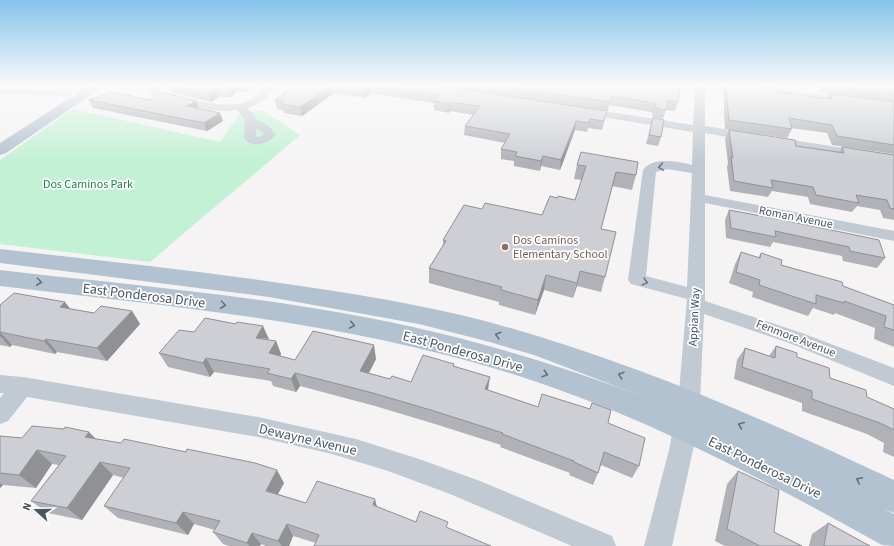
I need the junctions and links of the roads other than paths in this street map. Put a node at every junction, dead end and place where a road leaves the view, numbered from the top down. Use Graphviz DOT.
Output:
graph roads {
  1 [pos="42,110"];
  2 [pos="52,110"];
  3 [pos="60,110"];
  4 [pos="243,110"];
  5 [pos="579,110"];
  6 [pos="700,110"];
  7 [pos="251,122"];
  8 [pos="700,129"];
  9 [pos="0,138"];
  10 [pos="14,141"];
  11 [pos="0,150"];
  12 [pos="894,160"];
  13 [pos="699,170"];
  14 [pos="699,198"];
  15 [pos="894,236"];
  16 [pos="0,256"];
  17 [pos="0,278"];
  18 [pos="696,300"];
  19 [pos="894,377"];
  20 [pos="0,384"];
  21 [pos="23,386"];
  22 [pos="0,414"];
  23 [pos="687,415"];
  24 [pos="894,497"];
  25 [pos="894,533"];
  26 [pos="602,546"];
  27 [pos="658,546"];
  1 -- 9 [label="main road"];
  2 -- 10 [label="main road"];
  3 -- 10 [label="main road"];
  4 -- 7 [label="street"];
  5 -- 8 [label="street"];
  6 -- 8 [label="street, Appian Way"];
  8 -- 12 [label="street"];
  8 -- 13 [label="street, Appian Way"];
  10 -- 11 [label="main road"];
  13 -- 14 [label="street, Appian Way"];
  13 -- 18 [label="street, Fenmore Avenue, one-way"];
  14 -- 15 [label="street, Roman Avenue"];
  14 -- 18 [label="street, Appian Way"];
  23 -- 16 [label="main road, East Ponderosa Drive, one-way"];
  17 -- 23 [label="main road, East Ponderosa Drive, one-way"];
  18 -- 19 [label="street, Fenmore Avenue"];
  18 -- 23 [label="street, Appian Way"];
  20 -- 21 [label="street, Dewayne Avenue"];
  21 -- 22 [label="street"];
  21 -- 26 [label="street, Dewayne Avenue"];
  24 -- 23 [label="main road, East Ponderosa Drive, one-way"];
  23 -- 25 [label="main road, East Ponderosa Drive"];
  23 -- 27 [label="street, Appian Way"];
}
